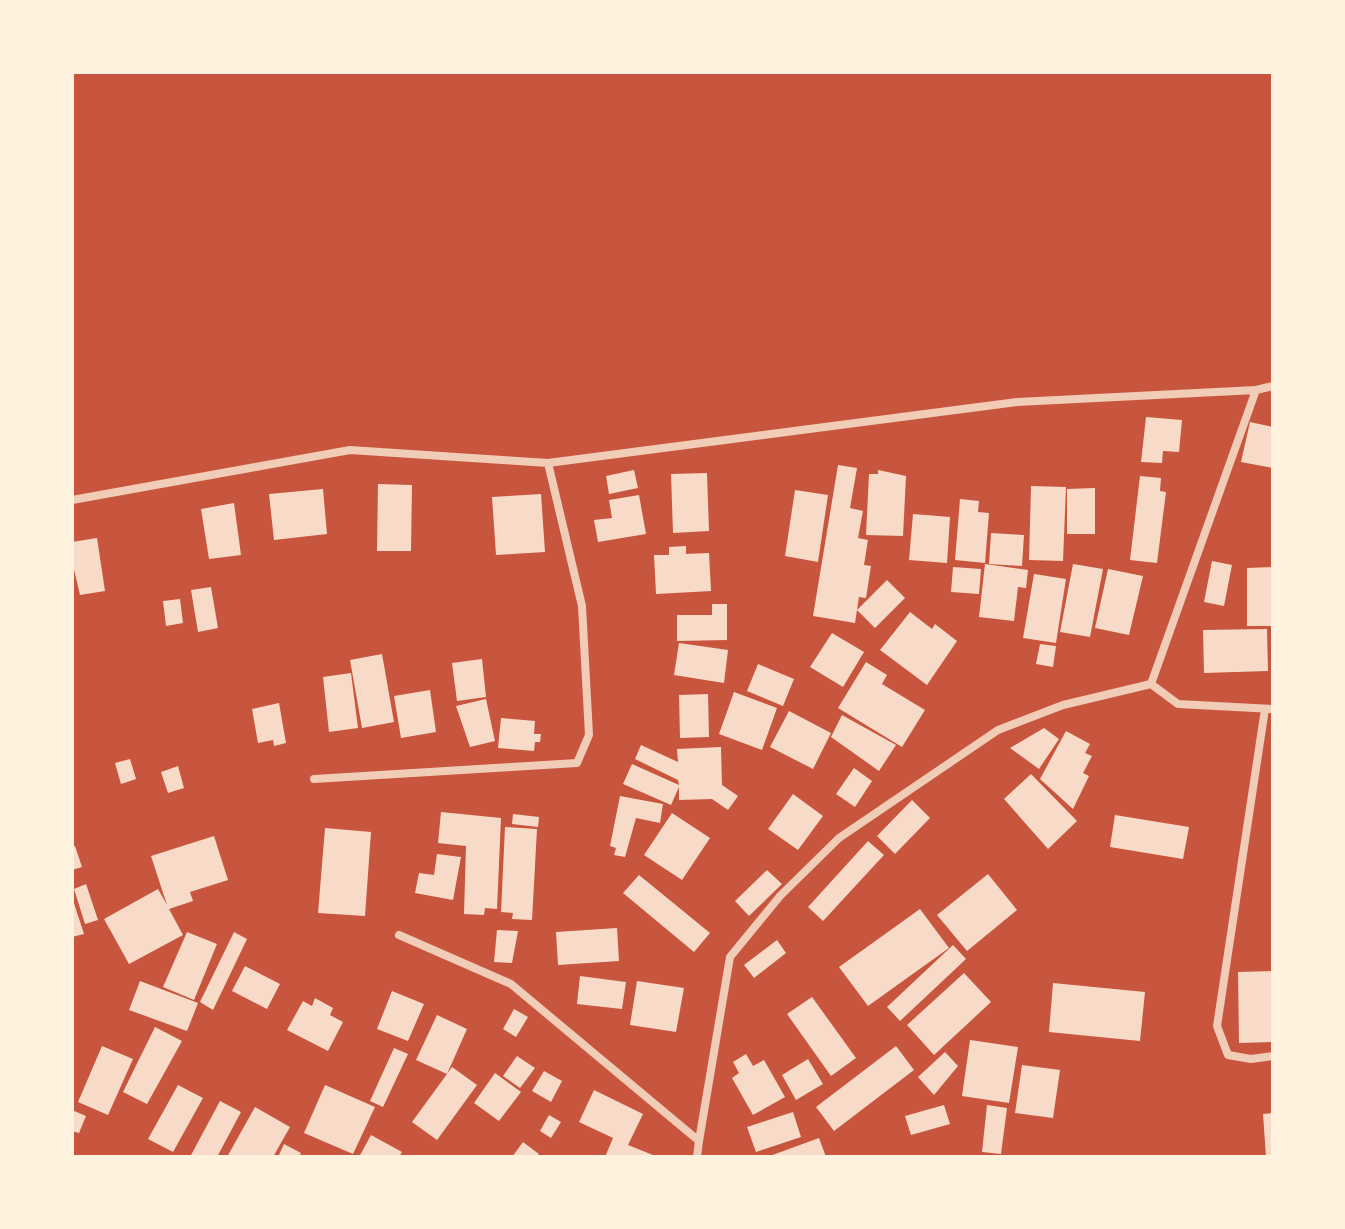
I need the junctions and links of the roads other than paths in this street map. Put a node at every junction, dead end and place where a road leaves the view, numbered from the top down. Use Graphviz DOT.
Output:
graph roads {
  1 [pos="1273,386"];
  2 [pos="1256,390"];
  3 [pos="548,463"];
  4 [pos="72,500"];
  5 [pos="1151,684"];
  6 [pos="1269,709"];
  7 [pos="314,779"];
  8 [pos="399,935"];
  9 [pos="1273,1056"];
  10 [pos="699,1141"];
  11 [pos="697,1157"];
  1 -- 2 [label="street"];
  2 -- 3 [label="street"];
  2 -- 5 [label="street"];
  3 -- 4 [label="street"];
  3 -- 7 [label="street"];
  5 -- 6 [label="street"];
  5 -- 10 [label="street"];
  6 -- 9 [label="street"];
  8 -- 10 [label="street"];
  10 -- 11 [label="street"];
}
